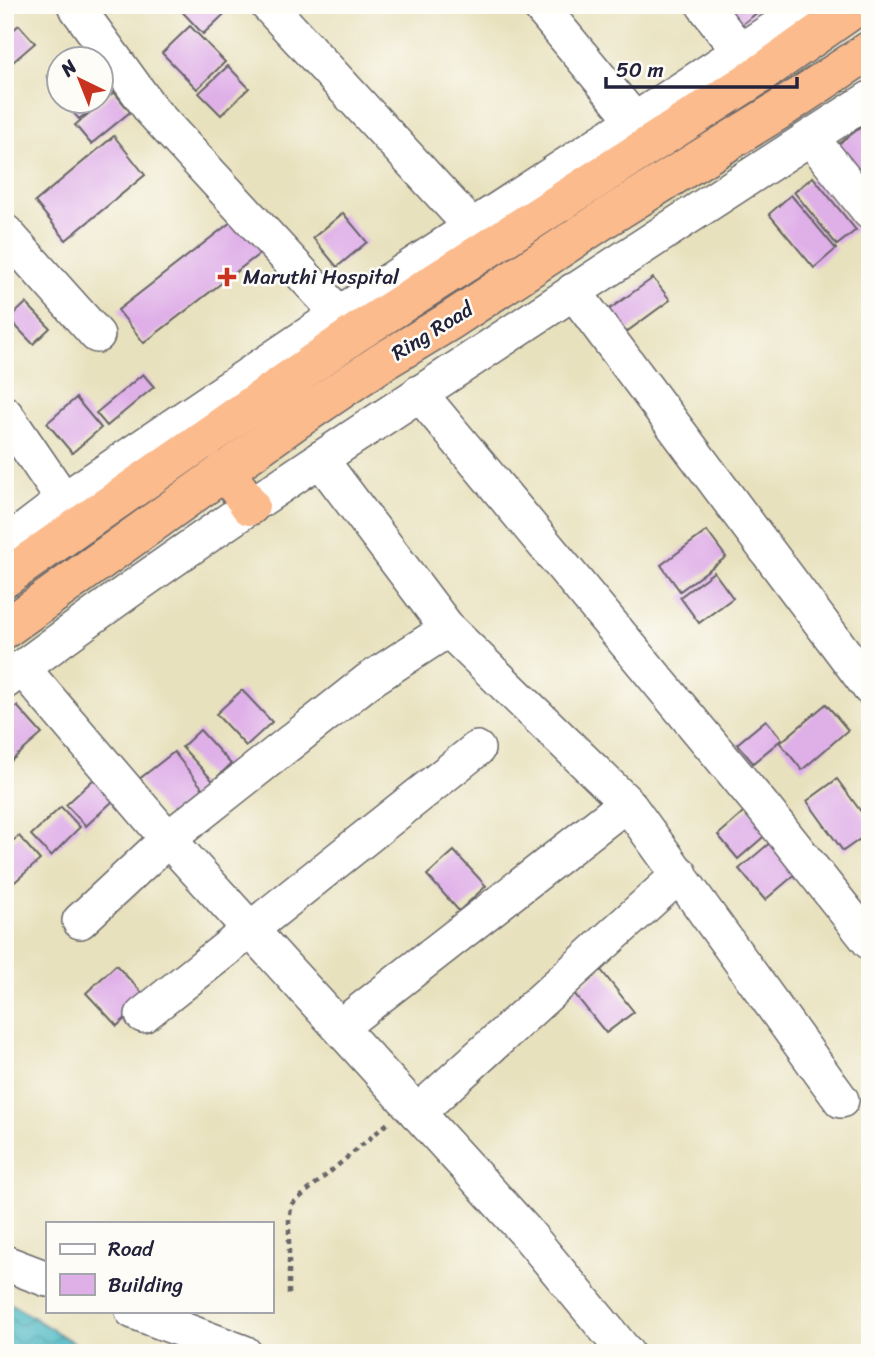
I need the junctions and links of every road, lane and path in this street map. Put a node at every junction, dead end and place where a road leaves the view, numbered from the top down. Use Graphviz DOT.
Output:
graph roads {
  1 [pos="75,5"];
  2 [pos="268,5"];
  3 [pos="539,5"];
  4 [pos="704,5"];
  5 [pos="811,5"];
  6 [pos="859,5"];
  7 [pos="870,50"];
  8 [pos="740,51"];
  9 [pos="870,99"];
  10 [pos="636,122"];
  11 [pos="811,138"];
  12 [pos="870,212"];
  13 [pos="5,233"];
  14 [pos="482,237"];
  15 [pos="511,280"];
  16 [pos="573,291"];
  17 [pos="339,314"];
  18 [pos="97,335"];
  19 [pos="272,375"];
  20 [pos="419,393"];
  21 [pos="5,414"];
  22 [pos="320,459"];
  23 [pos="225,470"];
  24 [pos="250,506"];
  25 [pos="72,512"];
  26 [pos="5,545"];
  27 [pos="5,578"];
  28 [pos="5,629"];
  29 [pos="448,629"];
  30 [pos="14,674"];
  31 [pos="870,688"];
  32 [pos="477,749"];
  33 [pos="626,803"];
  34 [pos="169,839"];
  35 [pos="680,874"];
  36 [pos="80,920"];
  37 [pos="251,929"];
  38 [pos="870,942"];
  39 [pos="143,1015"];
  40 [pos="340,1027"];
  41 [pos="841,1100"];
  42 [pos="413,1109"];
  43 [pos="5,1263"];
  44 [pos="46,1279"];
  45 [pos="289,1294"];
  46 [pos="136,1312"];
  47 [pos="244,1353"];
  48 [pos="626,1353"];
  1 -- 17 [label="street"];
  2 -- 14 [label="street"];
  3 -- 10 [label="street"];
  4 -- 8 [label="street"];
  5 -- 8 [label="street"];
  6 -- 14 [label="highway, Ring Road"];
  7 -- 15 [label="highway, Ring Road"];
  8 -- 10 [label="street"];
  9 -- 11 [label="street"];
  10 -- 14 [label="street"];
  11 -- 12 [label="street"];
  11 -- 16 [label="street"];
  13 -- 18 [label="street"];
  14 -- 15 [label="highway"];
  14 -- 17 [label="street"];
  14 -- 19 [label="highway, Ring Road"];
  15 -- 23 [label="highway, Ring Road"];
  16 -- 20 [label="street"];
  16 -- 31 [label="street"];
  17 -- 19 [label="street"];
  19 -- 25 [label="highway, Ring Road"];
  20 -- 22 [label="street"];
  20 -- 38 [label="street"];
  21 -- 25 [label="street"];
  22 -- 24 [label="street"];
  22 -- 29 [label="street"];
  23 -- 24 [label="highway"];
  23 -- 28 [label="highway, Ring Road"];
  24 -- 30 [label="street"];
  25 -- 26 [label="street"];
  25 -- 27 [label="highway, Ring Road"];
  29 -- 33 [label="street"];
  29 -- 34 [label="street"];
  30 -- 34 [label="street"];
  32 -- 37 [label="street"];
  33 -- 35 [label="street"];
  33 -- 40 [label="street"];
  34 -- 36 [label="street"];
  34 -- 37 [label="street"];
  35 -- 41 [label="street"];
  35 -- 42 [label="street"];
  37 -- 39 [label="street"];
  37 -- 40 [label="street"];
  40 -- 42 [label="street"];
  42 -- 45 [label="path"];
  42 -- 48 [label="street"];
  43 -- 44 [label="street"];
  46 -- 47 [label="street"];
}
